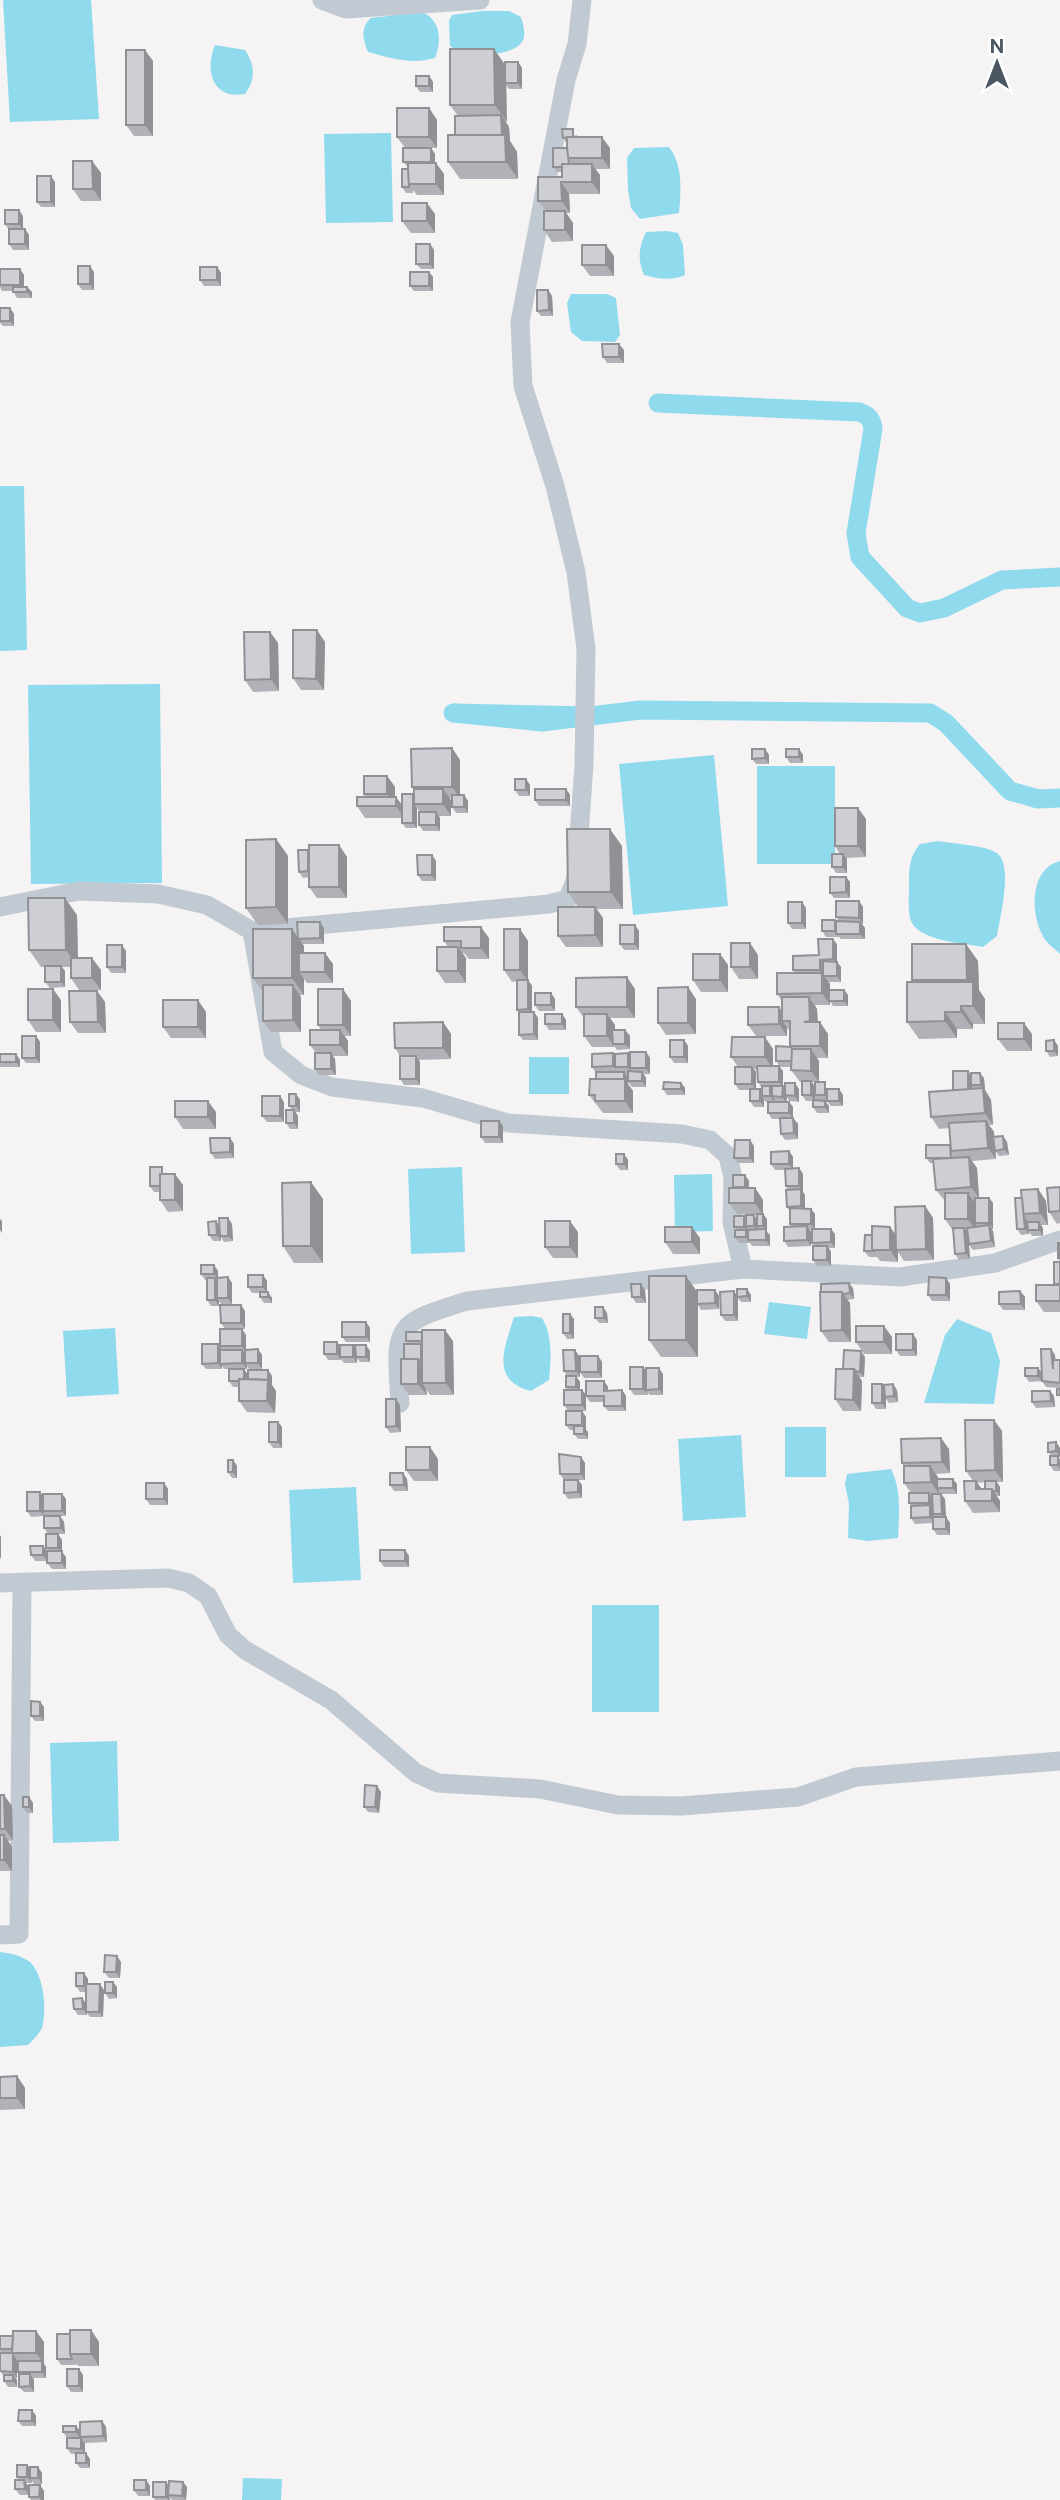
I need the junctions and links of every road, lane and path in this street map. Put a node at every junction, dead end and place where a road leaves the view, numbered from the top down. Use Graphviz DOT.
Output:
graph roads {
  1 [pos="322,0"];
  2 [pos="480,0"];
  3 [pos="582,0"];
  4 [pos="0,906"];
  5 [pos="252,931"];
  6 [pos="1060,1240"];
  7 [pos="743,1269"];
  8 [pos="400,1403"];
  9 [pos="0,1583"];
  10 [pos="22,1583"];
  11 [pos="1060,1761"];
  12 [pos="0,1935"];
  1 -- 2 [label="street"];
  3 -- 5 [label="street"];
  4 -- 5 [label="street"];
  5 -- 7 [label="street"];
  6 -- 7 [label="street"];
  7 -- 8 [label="street"];
  9 -- 10 [label="street"];
  10 -- 11 [label="street"];
  10 -- 12 [label="street"];
}
